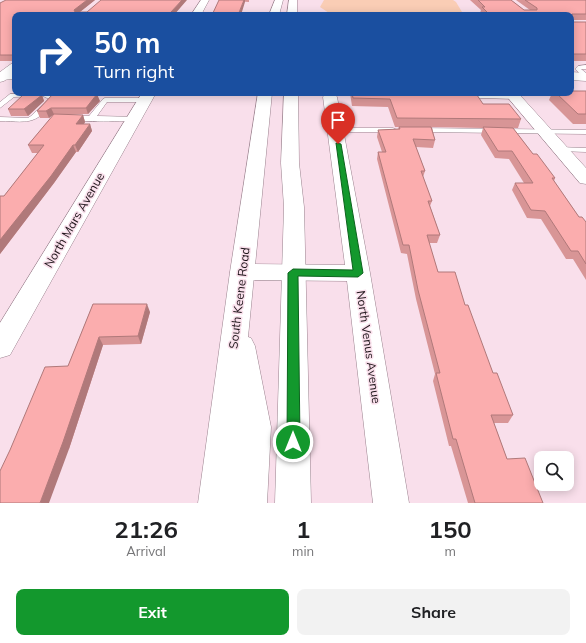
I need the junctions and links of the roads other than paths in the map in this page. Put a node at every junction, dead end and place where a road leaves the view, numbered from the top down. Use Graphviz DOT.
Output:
graph roads {
  1 [pos="205,0"];
  2 [pos="279,0"];
  3 [pos="293,0"];
  4 [pos="198,12"];
  5 [pos="275,12"];
  6 [pos="292,12"];
  7 [pos="586,67"];
  8 [pos="574,76"];
  9 [pos="586,77"];
  10 [pos="574,85"];
  11 [pos="586,85"];
  12 [pos="12,95"];
  13 [pos="51,96"];
  14 [pos="106,96"];
  15 [pos="147,96"];
  16 [pos="265,96"];
  17 [pos="281,96"];
  18 [pos="291,96"];
  19 [pos="304,96"];
  20 [pos="513,96"];
  21 [pos="330,97"];
  22 [pos="0,106"];
  23 [pos="61,118"];
  24 [pos="92,118"];
  25 [pos="134,119"];
  26 [pos="0,120"];
  27 [pos="336,130"];
  28 [pos="544,132"];
  29 [pos="586,132"];
  30 [pos="560,150"];
  31 [pos="586,150"];
  32 [pos="586,179"];
  33 [pos="294,207"];
  34 [pos="242,272"];
  35 [pos="293,273"];
  36 [pos="358,273"];
  37 [pos="236,323"];
  38 [pos="0,347"];
  39 [pos="216,503"];
  40 [pos="249,503"];
  41 [pos="293,503"];
  42 [pos="392,503"];
  1 -- 4 [label="main road"];
  2 -- 5 [label="main road"];
  3 -- 6 [label="main road"];
  7 -- 9 [label="lane"];
  8 -- 9 [label="main road"];
  10 -- 11 [label="main road"];
  12 -- 22 [label="lane"];
  13 -- 26 [label="lane"];
  14 -- 15 [label="lane"];
  14 -- 24 [label="lane"];
  15 -- 25 [label="main road, North Mars Avenue"];
  16 -- 34 [label="main road, South Keene Road"];
  17 -- 33 [label="main road"];
  18 -- 33 [label="main road"];
  19 -- 33 [label="main road"];
  20 -- 28 [label="main road"];
  21 -- 27 [label="main road, North Venus Avenue"];
  23 -- 24 [label="lane"];
  24 -- 25 [label="lane"];
  25 -- 38 [label="main road, North Mars Avenue"];
  27 -- 28 [label="lane"];
  27 -- 36 [label="main road, North Venus Avenue"];
  28 -- 29 [label="lane"];
  28 -- 30 [label="main road"];
  30 -- 31 [label="lane"];
  30 -- 32 [label="main road"];
  33 -- 35 [label="main road"];
  34 -- 35 [label="main road"];
  34 -- 37 [label="main road, South Keene Road"];
  35 -- 36 [label="main road"];
  35 -- 41 [label="main road"];
  36 -- 42 [label="main road, North Venus Avenue"];
  37 -- 39 [label="main road, South Keene Road"];
  37 -- 40 [label="main road"];
}
